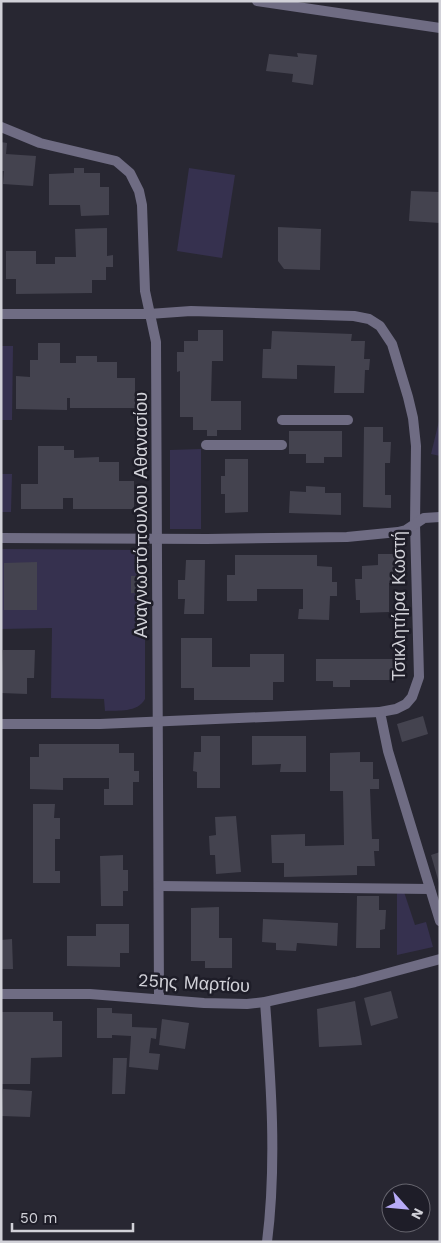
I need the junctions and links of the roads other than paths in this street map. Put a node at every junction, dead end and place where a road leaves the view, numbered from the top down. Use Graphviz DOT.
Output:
graph roads {
  1 [pos="258,1"];
  2 [pos="440,28"];
  3 [pos="1,127"];
  4 [pos="1,314"];
  5 [pos="149,314"];
  6 [pos="282,420"];
  7 [pos="348,420"];
  8 [pos="206,445"];
  9 [pos="282,445"];
  10 [pos="440,517"];
  11 [pos="415,524"];
  12 [pos="1,538"];
  13 [pos="158,539"];
  14 [pos="380,712"];
  15 [pos="158,722"];
  16 [pos="1,724"];
  17 [pos="159,886"];
  18 [pos="430,889"];
  19 [pos="440,921"];
  20 [pos="440,960"];
  21 [pos="1,994"];
  22 [pos="159,998"];
  23 [pos="265,1002"];
  24 [pos="267,1242"];
  1 -- 2 [label="street"];
  3 -- 5 [label="street, Αναγνωστόπουλου Αθανασίου"];
  4 -- 5 [label="street"];
  5 -- 11 [label="street, Τσικλητήρα Κωστή"];
  5 -- 13 [label="street, Αναγνωστόπουλου Αθανασίου"];
  6 -- 7 [label="street"];
  8 -- 9 [label="street"];
  10 -- 11 [label="street"];
  11 -- 13 [label="street"];
  11 -- 14 [label="street, Τσικλητήρα Κωστή"];
  12 -- 13 [label="street"];
  13 -- 15 [label="street, Αναγνωστόπουλου Αθανασίου"];
  14 -- 15 [label="street, Τσικλητήρα Κωστή"];
  14 -- 18 [label="street"];
  15 -- 16 [label="street, Τσικλητήρα Κωστή"];
  15 -- 17 [label="street, Αναγνωστόπουλου Αθανασίου"];
  17 -- 18 [label="street"];
  17 -- 22 [label="street, Αναγνωστόπουλου Αθανασίου"];
  18 -- 19 [label="street"];
  20 -- 23 [label="street, 25ης Μαρτίου"];
  21 -- 22 [label="street, 25ης Μαρτίου"];
  22 -- 23 [label="street, 25ης Μαρτίου"];
  23 -- 24 [label="street"];
}
